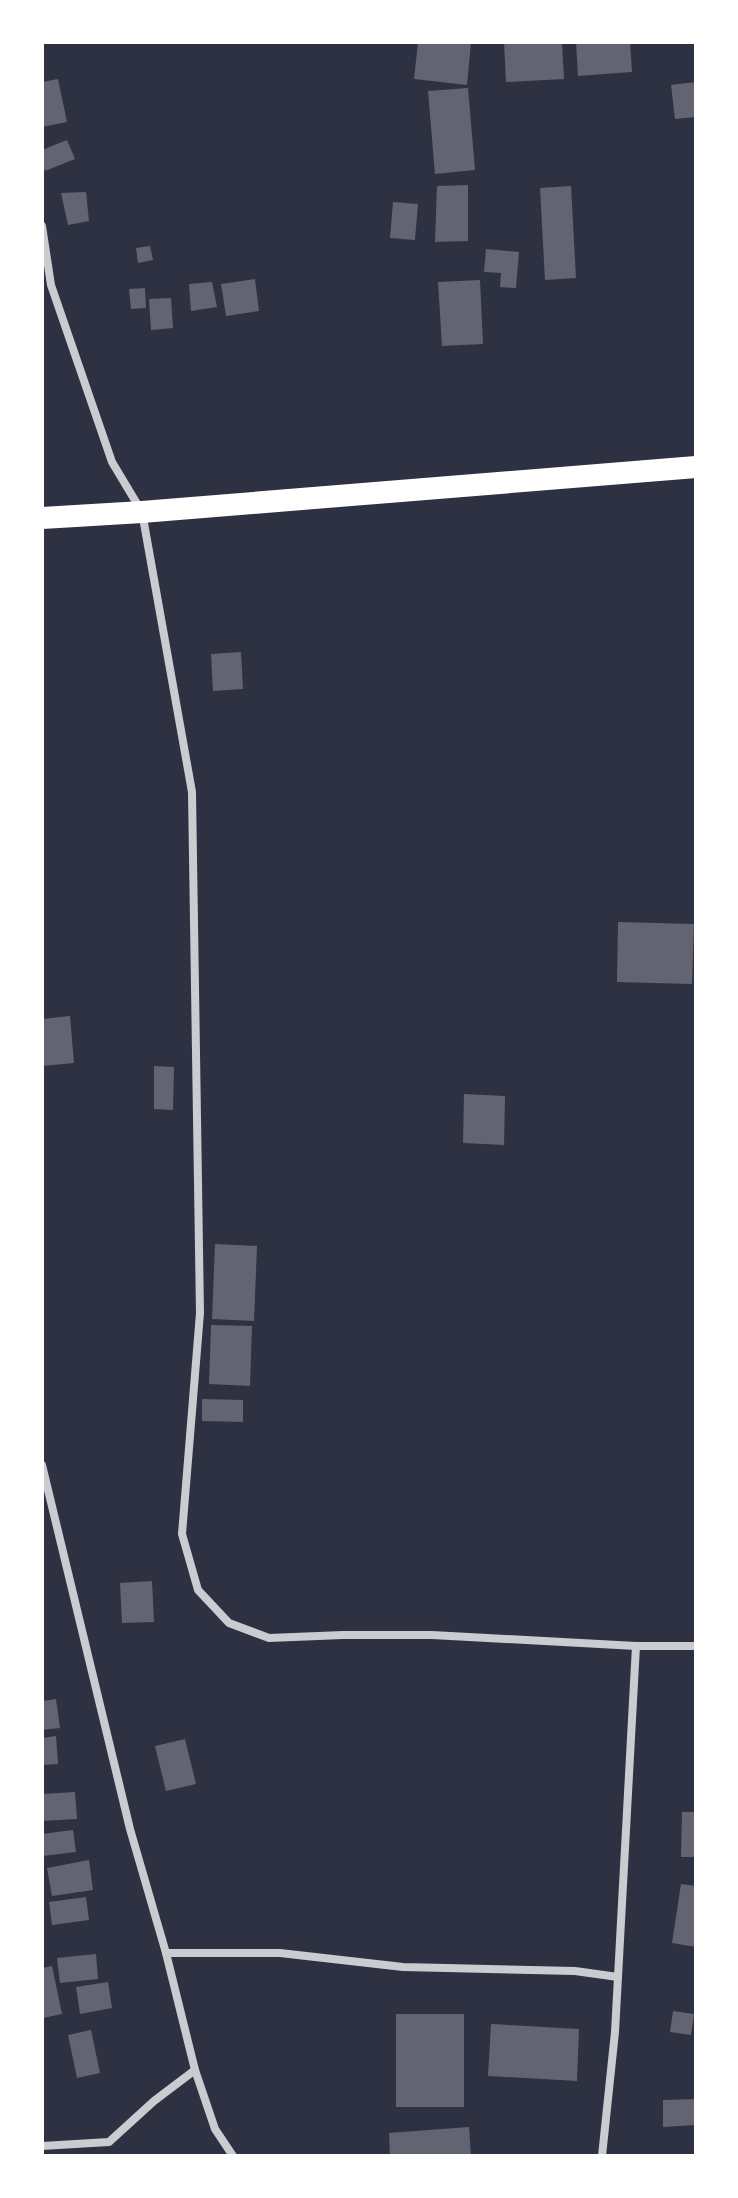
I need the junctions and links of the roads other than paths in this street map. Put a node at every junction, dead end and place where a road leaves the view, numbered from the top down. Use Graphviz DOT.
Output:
graph roads {
  1 [pos="42,226"];
  2 [pos="51,285"];
  3 [pos="42,297"];
  4 [pos="696,467"];
  5 [pos="142,512"];
  6 [pos="42,518"];
  7 [pos="42,1465"];
  8 [pos="636,1646"];
  9 [pos="696,1646"];
  10 [pos="166,1953"];
  11 [pos="618,1977"];
  12 [pos="195,2070"];
  13 [pos="42,2146"];
  14 [pos="233,2156"];
  15 [pos="602,2156"];
  1 -- 2 [label="street"];
  2 -- 3 [label="street"];
  2 -- 5 [label="street"];
  4 -- 5 [label="highway"];
  5 -- 6 [label="highway"];
  5 -- 8 [label="street"];
  7 -- 10 [label="street"];
  8 -- 9 [label="street"];
  8 -- 11 [label="street"];
  10 -- 11 [label="street"];
  10 -- 12 [label="street"];
  11 -- 15 [label="street"];
  12 -- 13 [label="street"];
  12 -- 14 [label="street"];
}
